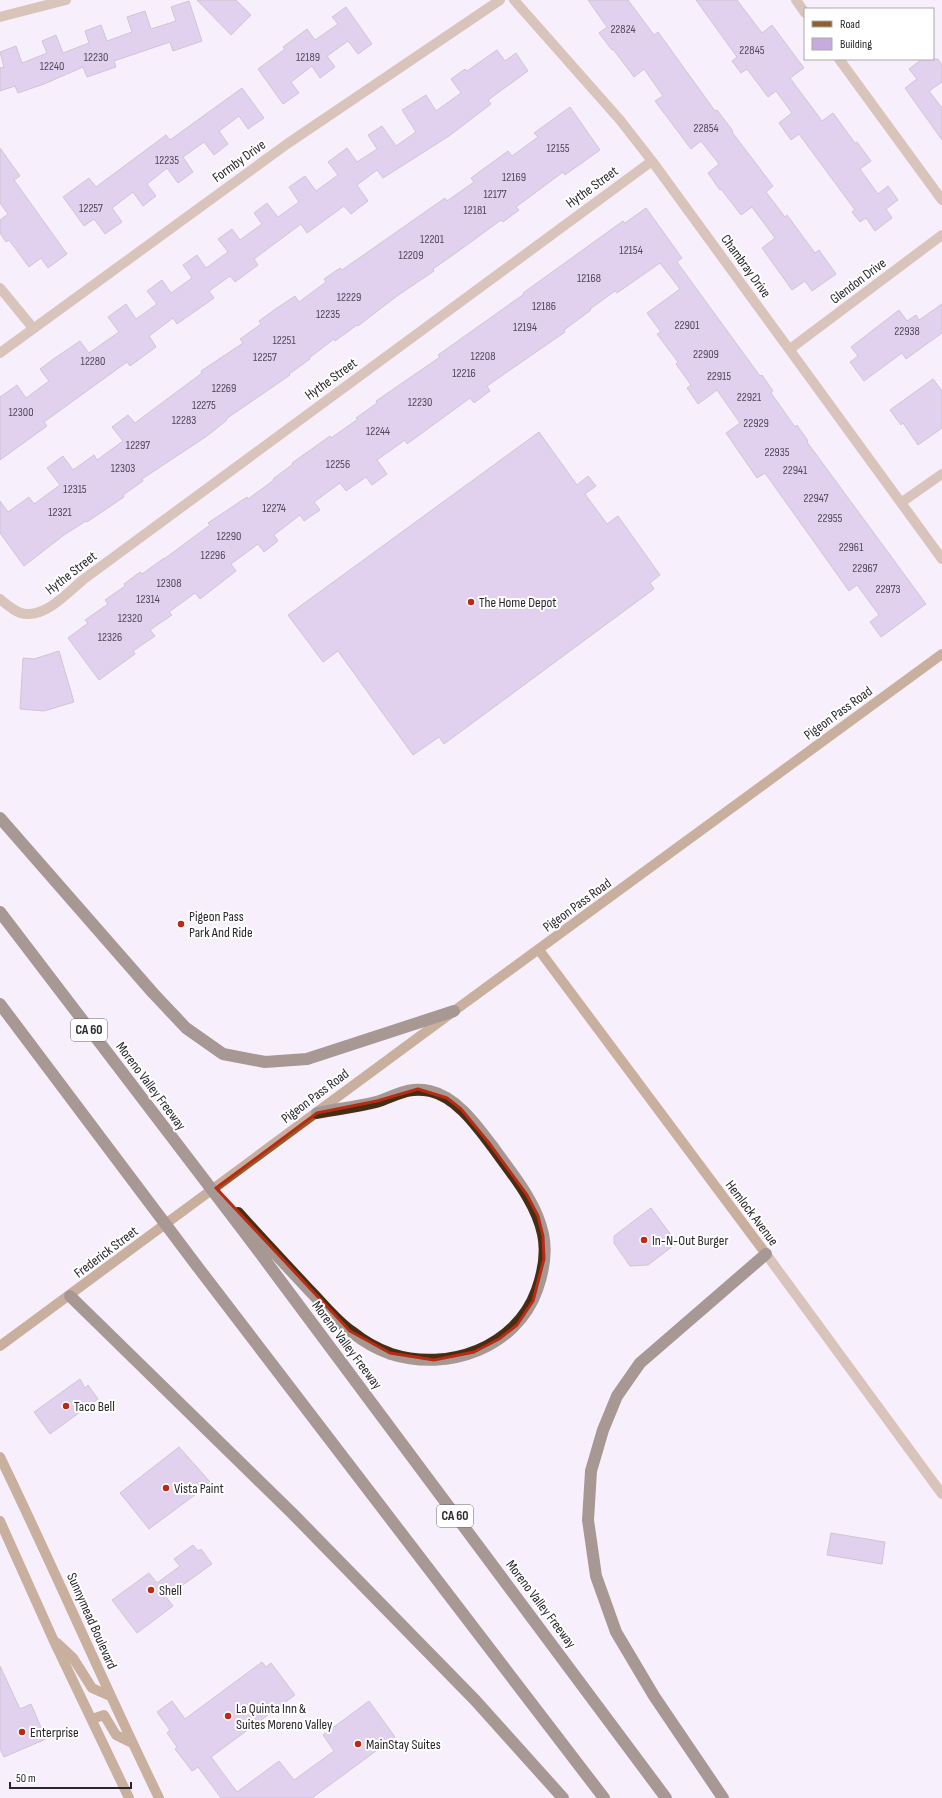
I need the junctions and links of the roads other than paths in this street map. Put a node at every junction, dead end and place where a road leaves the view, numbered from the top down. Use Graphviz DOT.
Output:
graph roads {
  1 [pos="66,0"];
  2 [pos="500,0"];
  3 [pos="514,0"];
  4 [pos="796,0"];
  5 [pos="804,12"];
  6 [pos="0,17"];
  7 [pos="840,60"];
  8 [pos="652,161"];
  9 [pos="942,200"];
  10 [pos="942,235"];
  11 [pos="0,288"];
  12 [pos="33,328"];
  13 [pos="790,349"];
  14 [pos="0,353"];
  15 [pos="942,474"];
  16 [pos="902,502"];
  17 [pos="942,558"];
  18 [pos="0,599"];
  19 [pos="942,654"];
  20 [pos="0,818"];
  21 [pos="0,912"];
  22 [pos="539,950"];
  23 [pos="0,1004"];
  24 [pos="454,1011"];
  25 [pos="317,1113"];
  26 [pos="229,1178"];
  27 [pos="248,1231"];
  28 [pos="766,1254"];
  29 [pos="70,1296"];
  30 [pos="0,1346"];
  31 [pos="0,1457"];
  32 [pos="942,1494"];
  33 [pos="0,1521"];
  34 [pos="53,1639"];
  35 [pos="110,1696"];
  36 [pos="92,1719"];
  37 [pos="132,1743"];
  38 [pos="129,1798"];
  39 [pos="159,1798"];
  40 [pos="563,1798"];
  41 [pos="604,1798"];
  42 [pos="666,1798"];
  43 [pos="723,1798"];
  1 -- 6 [label="street"];
  2 -- 12 [label="street, Formby Drive"];
  3 -- 8 [label="street, Chambray Drive"];
  4 -- 5 [label="street"];
  7 -- 9 [label="street"];
  8 -- 13 [label="street, Chambray Drive"];
  8 -- 18 [label="street, Hythe Street"];
  10 -- 13 [label="street, Glendon Drive"];
  11 -- 12 [label="street"];
  12 -- 14 [label="street, Formby Drive"];
  13 -- 16 [label="street, Chambray Drive"];
  15 -- 16 [label="street"];
  16 -- 17 [label="street, Chambray Drive"];
  19 -- 22 [label="main road, Pigeon Pass Road"];
  20 -- 24 [label="highway"];
  21 -- 27 [label="highway, Moreno Valley Freeway / CA 60"];
  22 -- 24 [label="main road, Pigeon Pass Road"];
  22 -- 28 [label="main road, Hemlock Avenue"];
  23 -- 41 [label="highway"];
  24 -- 25 [label="main road, Pigeon Pass Road"];
  25 -- 26 [label="main road, Pigeon Pass Road"];
  25 -- 27 [label="highway"];
  26 -- 29 [label="main road, Frederick Street"];
  27 -- 42 [label="highway, Moreno Valley Freeway / CA 60"];
  28 -- 32 [label="street, Hemlock Avenue"];
  28 -- 43 [label="highway"];
  29 -- 30 [label="main road, Frederick Street"];
  29 -- 40 [label="highway"];
  31 -- 35 [label="main road, Sunnymead Boulevard"];
  33 -- 34 [label="main road"];
  34 -- 35 [label="main road"];
  34 -- 36 [label="main road"];
  35 -- 37 [label="main road, Sunnymead Boulevard"];
  36 -- 37 [label="main road"];
  36 -- 38 [label="main road"];
  37 -- 39 [label="main road, Sunnymead Boulevard"];
}
